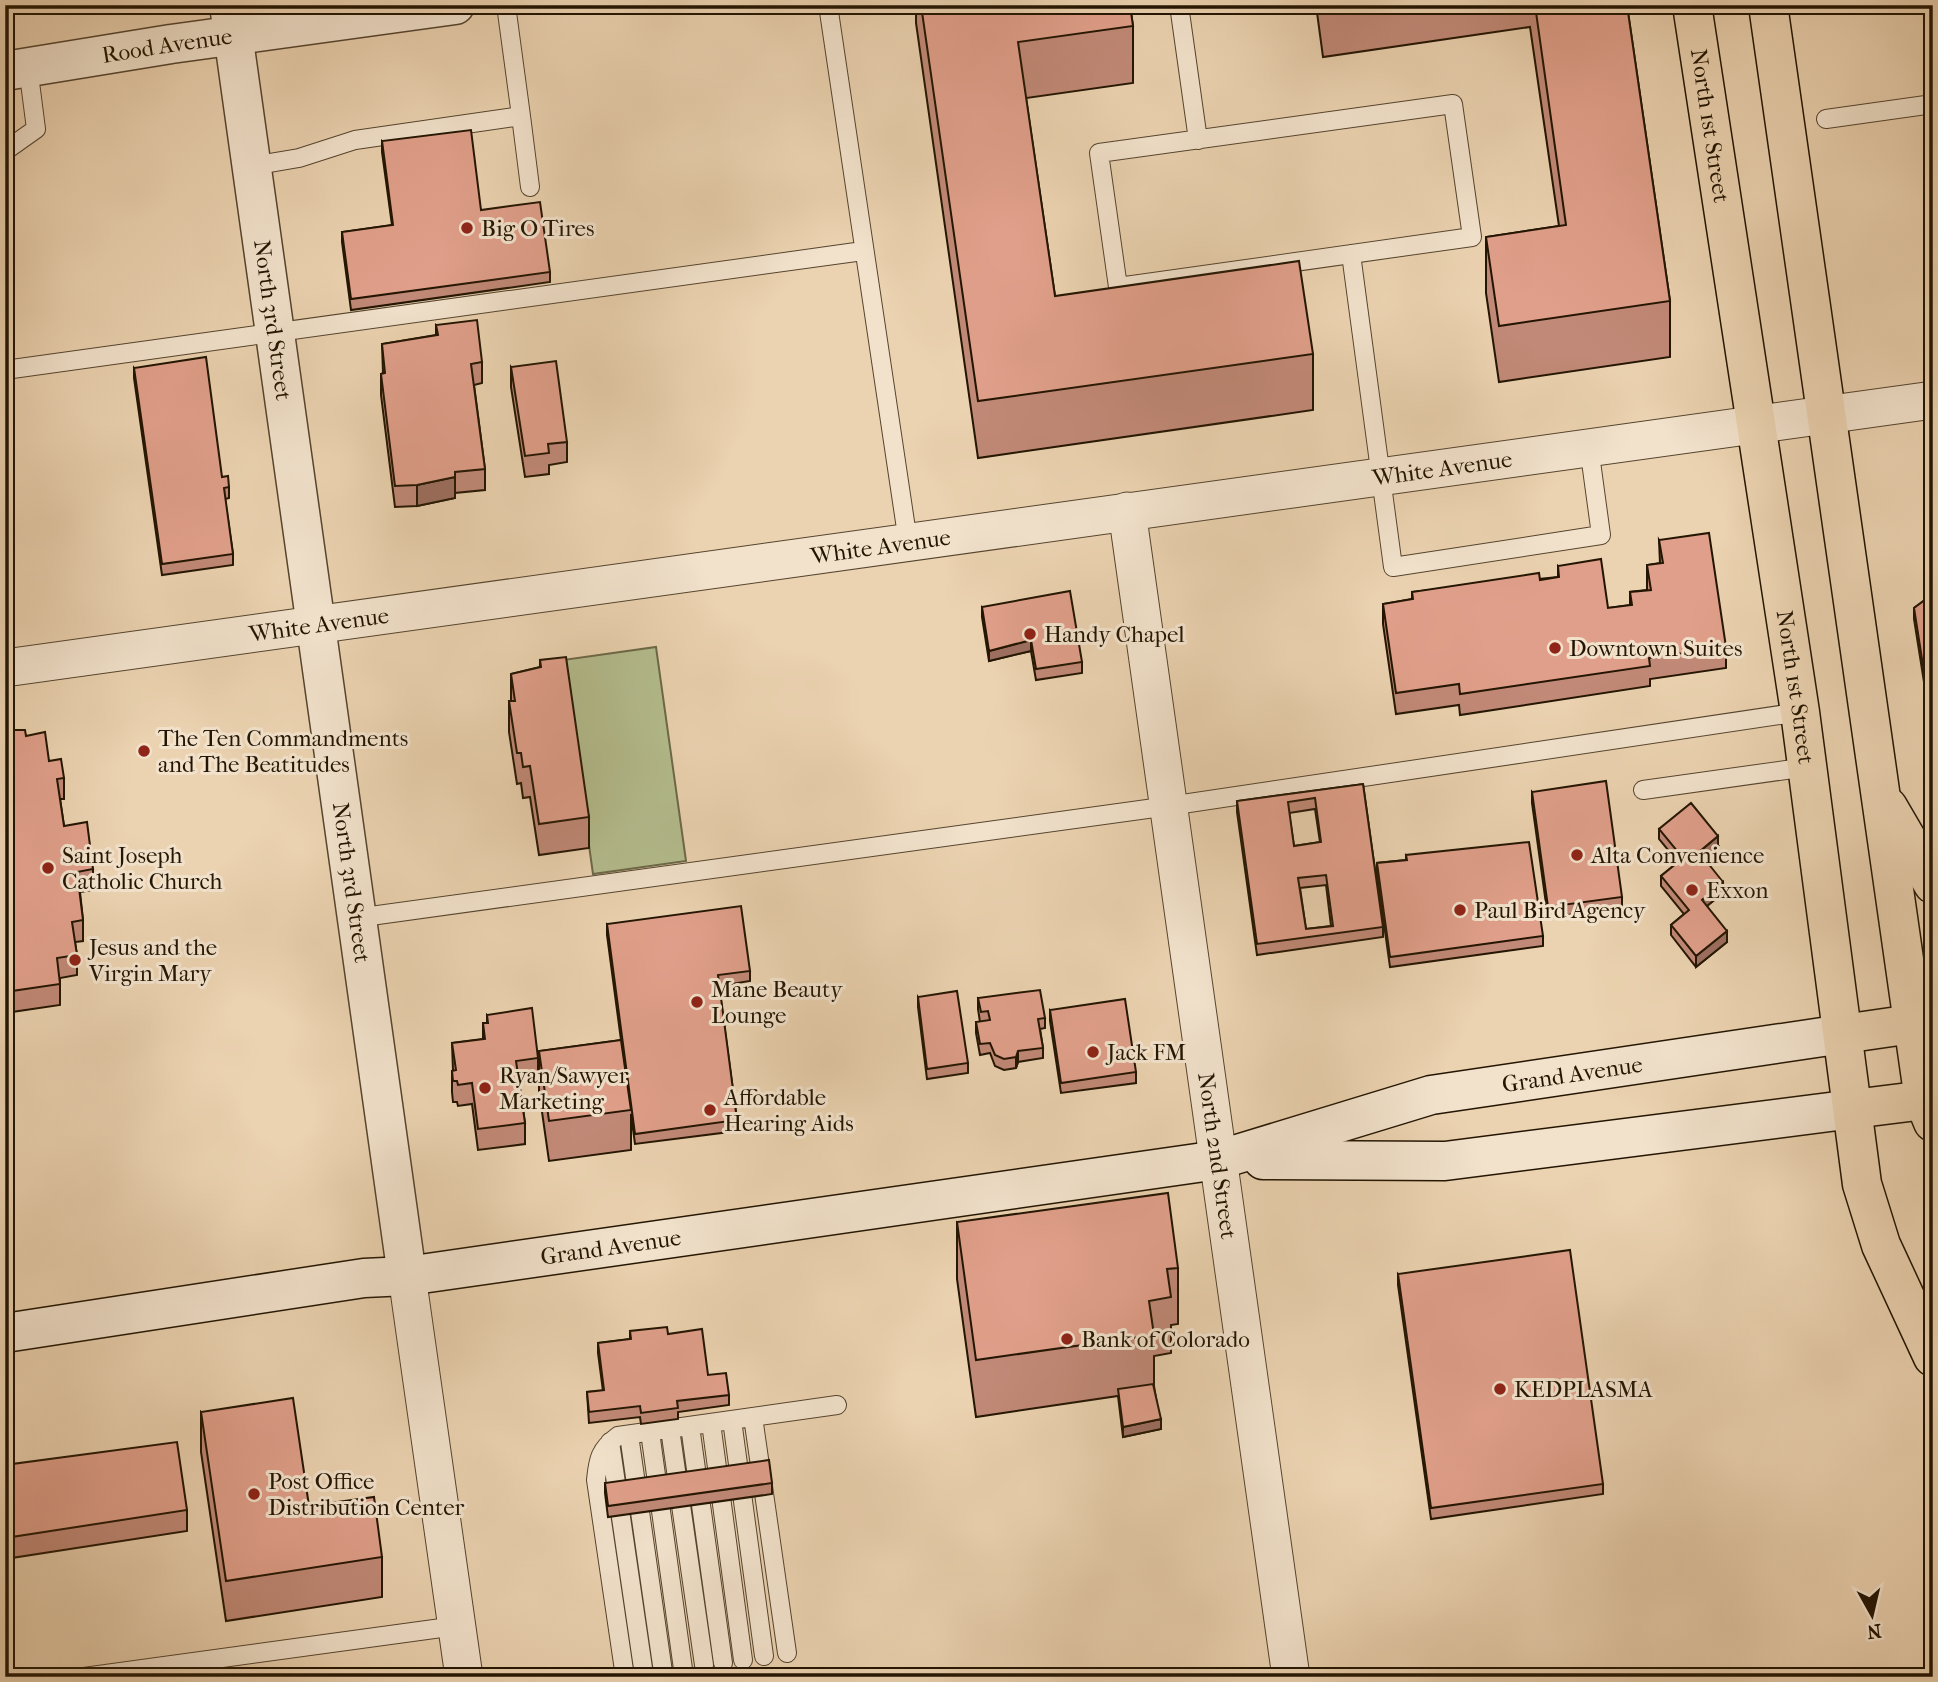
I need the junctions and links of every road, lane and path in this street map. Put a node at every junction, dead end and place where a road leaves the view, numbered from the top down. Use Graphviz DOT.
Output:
graph roads {
  1 [pos="456,5"];
  2 [pos="506,5"];
  3 [pos="828,5"];
  4 [pos="1180,5"];
  5 [pos="1692,5"];
  6 [pos="1768,5"];
  7 [pos="231,20"];
  8 [pos="17,69"];
  9 [pos="1933,104"];
  10 [pos="521,116"];
  11 [pos="1826,119"];
  12 [pos="1198,139"];
  13 [pos="5,151"];
  14 [pos="252,166"];
  15 [pos="530,187"];
  16 [pos="863,251"];
  17 [pos="1351,254"];
  18 [pos="275,332"];
  19 [pos="5,370"];
  20 [pos="1933,400"];
  21 [pos="1825,415"];
  22 [pos="1754,424"];
  23 [pos="1589,447"];
  24 [pos="1380,476"];
  25 [pos="1127,511"];
  26 [pos="908,542"];
  27 [pos="315,624"];
  28 [pos="5,668"];
  29 [pos="1800,712"];
  30 [pos="1807,767"];
  31 [pos="1643,790"];
  32 [pos="1878,790"];
  33 [pos="1169,806"];
  34 [pos="1933,884"];
  35 [pos="356,918"];
  36 [pos="1923,1023"];
  37 [pos="1843,1034"];
  38 [pos="1930,1107"];
  39 [pos="1853,1109"];
  40 [pos="1219,1160"];
  41 [pos="407,1276"];
  42 [pos="5,1333"];
  43 [pos="1933,1357"];
  44 [pos="837,1405"];
  45 [pos="753,1417"];
  46 [pos="732,1420"];
  47 [pos="710,1423"];
  48 [pos="690,1426"];
  49 [pos="670,1429"];
  50 [pos="650,1432"];
  51 [pos="629,1435"];
  52 [pos="610,1442"];
  53 [pos="457,1626"];
  54 [pos="787,1653"];
  55 [pos="764,1656"];
  56 [pos="743,1660"];
  57 [pos="723,1663"];
  58 [pos="704,1665"];
  59 [pos="684,1669"];
  60 [pos="663,1672"];
  61 [pos="644,1675"];
  62 [pos="84,1677"];
  63 [pos="464,1677"];
  64 [pos="625,1677"];
  65 [pos="1291,1677"];
  1 -- 7 [label="main road, Rood Avenue"];
  2 -- 10 [label="lane"];
  3 -- 16 [label="lane"];
  4 -- 12 [label="lane"];
  5 -- 22 [label="main road, North 1st Street"];
  6 -- 21 [label="main road"];
  7 -- 8 [label="main road, Rood Avenue"];
  7 -- 14 [label="main road, North 3rd Street"];
  8 -- 13 [label="lane"];
  9 -- 11 [label="lane"];
  10 -- 14 [label="lane"];
  10 -- 15 [label="lane"];
  12 -- 17 [label="lane"];
  12 -- 17 [label="lane"];
  14 -- 18 [label="main road, North 3rd Street"];
  16 -- 18 [label="lane"];
  16 -- 26 [label="lane"];
  17 -- 24 [label="lane"];
  18 -- 19 [label="lane"];
  18 -- 27 [label="main road, North 3rd Street"];
  20 -- 21 [label="street, White Avenue"];
  21 -- 22 [label="street, White Avenue"];
  21 -- 32 [label="main road"];
  22 -- 23 [label="street, White Avenue"];
  22 -- 29 [label="main road, North 1st Street"];
  23 -- 24 [label="street, White Avenue"];
  23 -- 24 [label="lane"];
  24 -- 25 [label="street, White Avenue"];
  25 -- 26 [label="street, White Avenue"];
  25 -- 33 [label="street, North 2nd Street"];
  26 -- 27 [label="street, White Avenue"];
  27 -- 28 [label="street, White Avenue"];
  27 -- 35 [label="main road, North 3rd Street"];
  29 -- 30 [label="main road, North 1st Street"];
  29 -- 33 [label="lane"];
  30 -- 31 [label="lane"];
  30 -- 37 [label="main road, North 1st Street"];
  32 -- 34 [label="main road"];
  32 -- 36 [label="main road"];
  33 -- 35 [label="lane"];
  33 -- 40 [label="street, North 2nd Street"];
  35 -- 41 [label="main road, North 3rd Street"];
  36 -- 37 [label="main road, Grand Avenue"];
  36 -- 38 [label="main road"];
  37 -- 39 [label="main road, North 1st Street"];
  37 -- 40 [label="main road, Grand Avenue"];
  38 -- 39 [label="main road"];
  39 -- 40 [label="main road, Grand Avenue"];
  39 -- 43 [label="main road, North 1st Street"];
  40 -- 41 [label="main road, Grand Avenue"];
  40 -- 65 [label="street, North 2nd Street"];
  41 -- 42 [label="main road, Grand Avenue"];
  41 -- 53 [label="street, North 3rd Street"];
  44 -- 45 [label="lane"];
  45 -- 46 [label="lane"];
  45 -- 54 [label="lane"];
  46 -- 47 [label="lane"];
  46 -- 55 [label="lane"];
  47 -- 48 [label="lane"];
  47 -- 56 [label="lane"];
  48 -- 49 [label="lane"];
  48 -- 57 [label="lane"];
  49 -- 50 [label="lane"];
  49 -- 58 [label="lane"];
  50 -- 51 [label="lane"];
  50 -- 59 [label="lane"];
  51 -- 52 [label="lane"];
  51 -- 60 [label="lane"];
  52 -- 61 [label="lane"];
  52 -- 64 [label="lane"];
  53 -- 62 [label="lane"];
  53 -- 63 [label="street, North 3rd Street"];
}
